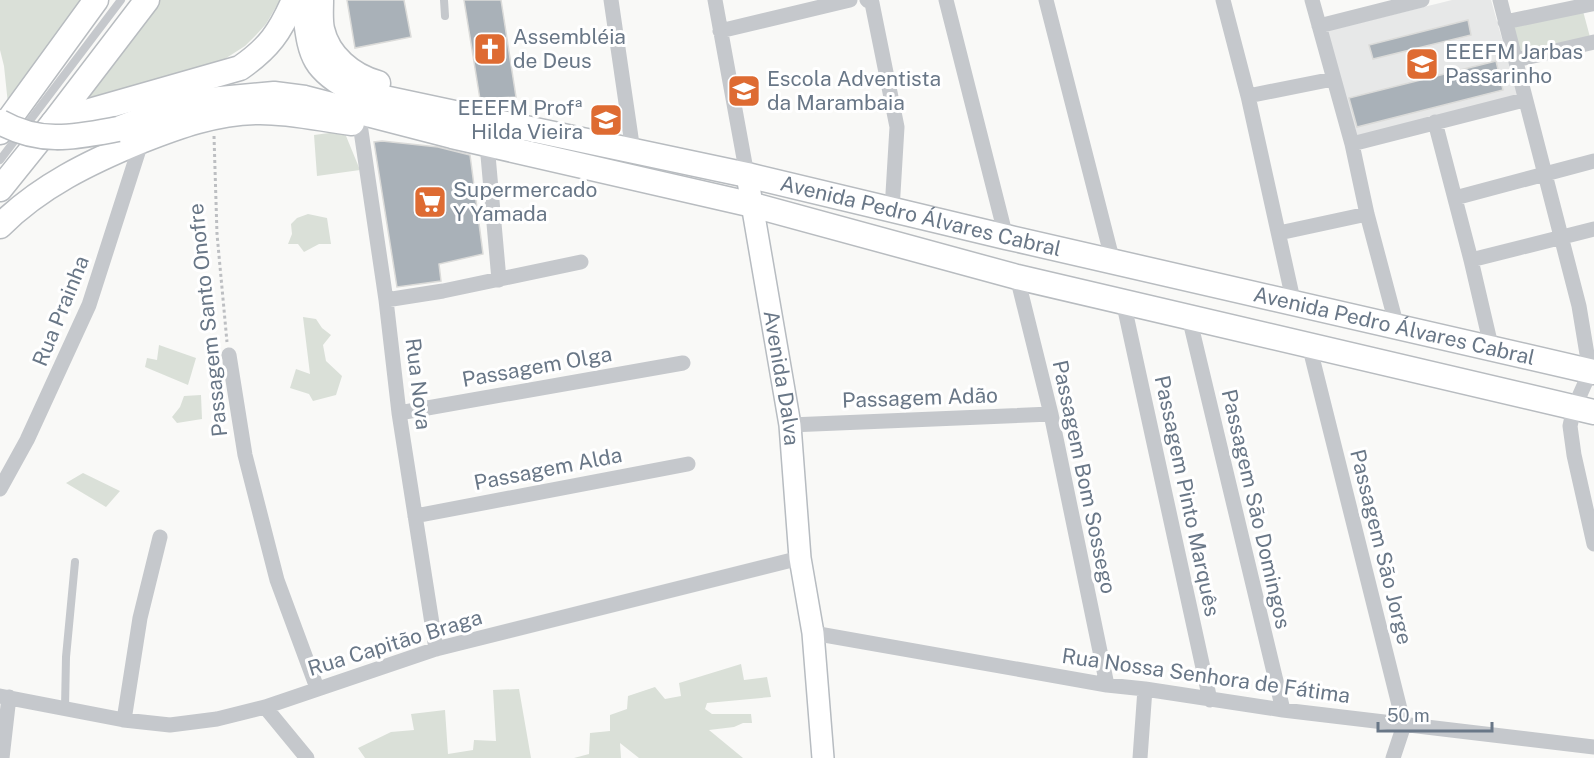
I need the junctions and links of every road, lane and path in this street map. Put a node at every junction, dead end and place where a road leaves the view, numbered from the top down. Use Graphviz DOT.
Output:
graph roads {
  1 [pos="96,0"];
  2 [pos="121,0"];
  3 [pos="147,0"];
  4 [pos="296,0"];
  5 [pos="303,0"];
  6 [pos="321,0"];
  7 [pos="444,0"];
  8 [pos="611,0"];
  9 [pos="715,0"];
  10 [pos="849,0"];
  11 [pos="867,0"];
  12 [pos="946,0"];
  13 [pos="1046,0"];
  14 [pos="1222,0"];
  15 [pos="1312,0"];
  16 [pos="1500,0"];
  17 [pos="1412,1"];
  18 [pos="1592,6"];
  19 [pos="445,16"];
  20 [pos="1505,22"];
  21 [pos="1319,26"];
  22 [pos="720,31"];
  23 [pos="1594,42"];
  24 [pos="1515,60"];
  25 [pos="1333,79"];
  26 [pos="1248,96"];
  27 [pos="1524,100"];
  28 [pos="188,102"];
  29 [pos="213,116"];
  30 [pos="0,122"];
  31 [pos="1435,122"];
  32 [pos="53,123"];
  33 [pos="360,124"];
  34 [pos="540,130"];
  35 [pos="0,132"];
  36 [pos="452,136"];
  37 [pos="142,140"];
  38 [pos="487,144"];
  39 [pos="1352,144"];
  40 [pos="633,151"];
  41 [pos="0,160"];
  42 [pos="1594,160"];
  43 [pos="747,175"];
  44 [pos="1545,175"];
  45 [pos="0,189"];
  46 [pos="1455,198"];
  47 [pos="753,205"];
  48 [pos="892,210"];
  49 [pos="1368,214"];
  50 [pos="0,226"];
  51 [pos="1594,229"];
  52 [pos="1279,233"];
  53 [pos="1006,237"];
  54 [pos="1562,237"];
  55 [pos="1471,260"];
  56 [pos="581,262"];
  57 [pos="1113,262"];
  58 [pos="1017,277"];
  59 [pos="499,280"];
  60 [pos="386,300"];
  61 [pos="1122,301"];
  62 [pos="1594,302"];
  63 [pos="1294,304"];
  64 [pos="1578,306"];
  65 [pos="1189,317"];
  66 [pos="1397,327"];
  67 [pos="1309,345"];
  68 [pos="1492,350"];
  69 [pos="229,355"];
  70 [pos="683,363"];
  71 [pos="1592,372"];
  72 [pos="1584,410"];
  73 [pos="399,413"];
  74 [pos="1051,414"];
  75 [pos="790,425"];
  76 [pos="688,464"];
  77 [pos="0,489"];
  78 [pos="415,516"];
  79 [pos="160,537"];
  80 [pos="1594,544"];
  81 [pos="800,558"];
  82 [pos="75,562"];
  83 [pos="813,633"];
  84 [pos="436,649"];
  85 [pos="1107,686"];
  86 [pos="317,688"];
  87 [pos="1145,689"];
  88 [pos="4,697"];
  89 [pos="1210,700"];
  90 [pos="265,707"];
  91 [pos="65,708"];
  92 [pos="1283,710"];
  93 [pos="124,720"];
  94 [pos="1404,725"];
  95 [pos="1594,747"];
  96 [pos="2,758"];
  97 [pos="307,758"];
  98 [pos="823,758"];
  99 [pos="1140,758"];
  100 [pos="1393,758"];
  1 -- 35 [label="main road"];
  2 -- 41 [label="lane"];
  3 -- 32 [label="main road"];
  4 -- 28 [label="main road"];
  4 -- 32 [label="main road"];
  5 -- 34 [label="main road, Avenida Pedro Álvares Cabral"];
  6 -- 34 [label="main road"];
  7 -- 19 [label="lane"];
  8 -- 40 [label="street"];
  9 -- 22 [label="street, Avenida Dalva"];
  10 -- 22 [label="street"];
  11 -- 48 [label="street"];
  12 -- 53 [label="street"];
  13 -- 57 [label="street"];
  14 -- 26 [label="street"];
  15 -- 21 [label="street"];
  16 -- 20 [label="street"];
  17 -- 21 [label="street"];
  18 -- 20 [label="street"];
  20 -- 24 [label="street"];
  21 -- 25 [label="street"];
  22 -- 43 [label="street, Avenida Dalva"];
  23 -- 24 [label="street"];
  24 -- 27 [label="street"];
  25 -- 26 [label="street"];
  25 -- 39 [label="street"];
  26 -- 52 [label="street"];
  27 -- 31 [label="street"];
  27 -- 44 [label="street"];
  28 -- 30 [label="main road, bridge"];
  28 -- 36 [label="main road"];
  29 -- 33 [label="main road"];
  29 -- 37 [label="main road"];
  29 -- 69 [label="path, Passagem Santo Onofre"];
  31 -- 39 [label="street"];
  31 -- 46 [label="street"];
  32 -- 45 [label="main road"];
  33 -- 36 [label="main road"];
  33 -- 60 [label="street, Rua Nova"];
  34 -- 40 [label="main road, Avenida Pedro Álvares Cabral"];
  36 -- 38 [label="main road, Avenida Pedro Álvares Cabral"];
  37 -- 50 [label="main road"];
  37 -- 77 [label="street, Rua Prainha"];
  38 -- 47 [label="main road, Avenida Pedro Álvares Cabral"];
  38 -- 59 [label="street"];
  39 -- 49 [label="street"];
  40 -- 43 [label="main road, Avenida Pedro Álvares Cabral"];
  42 -- 44 [label="street"];
  43 -- 47 [label="street, Avenida Dalva"];
  43 -- 48 [label="main road, Avenida Pedro Álvares Cabral"];
  44 -- 46 [label="street"];
  44 -- 54 [label="street"];
  46 -- 55 [label="street"];
  47 -- 58 [label="main road, Avenida Pedro Álvares Cabral"];
  47 -- 75 [label="street, Avenida Dalva"];
  48 -- 53 [label="main road, Avenida Pedro Álvares Cabral"];
  49 -- 52 [label="street"];
  49 -- 66 [label="street"];
  51 -- 54 [label="street"];
  52 -- 63 [label="street"];
  53 -- 57 [label="main road, Avenida Pedro Álvares Cabral"];
  54 -- 55 [label="street"];
  54 -- 64 [label="street"];
  55 -- 68 [label="street"];
  56 -- 59 [label="street"];
  57 -- 63 [label="main road, Avenida Pedro Álvares Cabral"];
  58 -- 61 [label="main road, Avenida Pedro Álvares Cabral"];
  58 -- 74 [label="street, Passagem Bom Sossego"];
  59 -- 60 [label="street"];
  60 -- 73 [label="street, Rua Nova"];
  61 -- 65 [label="main road, Avenida Pedro Álvares Cabral"];
  61 -- 89 [label="street, Passagem Pinto Marquês"];
  62 -- 64 [label="street"];
  63 -- 66 [label="main road, Avenida Pedro Álvares Cabral"];
  64 -- 71 [label="street"];
  65 -- 67 [label="main road, Avenida Pedro Álvares Cabral"];
  65 -- 92 [label="street, Passagem São Domingos"];
  66 -- 68 [label="main road, Avenida Pedro Álvares Cabral"];
  67 -- 72 [label="main road, Avenida Pedro Álvares Cabral"];
  67 -- 94 [label="street, Passagem São Jorge"];
  68 -- 71 [label="main road, Avenida Pedro Álvares Cabral"];
  69 -- 86 [label="street, Passagem Santo Onofre"];
  70 -- 73 [label="street, Passagem Olga"];
  71 -- 72 [label="street"];
  72 -- 80 [label="street"];
  73 -- 78 [label="street, Rua Nova"];
  74 -- 75 [label="street, Passagem Adão"];
  74 -- 85 [label="street, Passagem Bom Sossego"];
  75 -- 81 [label="street, Avenida Dalva"];
  76 -- 78 [label="street, Passagem Alda"];
  78 -- 84 [label="street, Rua Nova"];
  79 -- 93 [label="street"];
  81 -- 83 [label="street, Avenida Dalva"];
  81 -- 84 [label="street, Rua Capitão Braga"];
  82 -- 91 [label="lane"];
  83 -- 85 [label="street, Rua Nossa Senhora de Fátima"];
  83 -- 98 [label="street, Avenida Dalva"];
  84 -- 86 [label="street, Rua Capitão Braga"];
  85 -- 87 [label="street, Rua Nossa Senhora de Fátima"];
  86 -- 90 [label="street, Rua Capitão Braga"];
  87 -- 89 [label="street, Rua Nossa Senhora de Fátima"];
  87 -- 99 [label="street"];
  88 -- 91 [label="street, Rua Capitão Braga"];
  88 -- 96 [label="street"];
  89 -- 92 [label="street, Rua Nossa Senhora de Fátima"];
  90 -- 93 [label="street, Rua Capitão Braga"];
  90 -- 97 [label="street"];
  91 -- 93 [label="street, Rua Capitão Braga"];
  92 -- 94 [label="street, Rua Nossa Senhora de Fátima"];
  94 -- 95 [label="street, Rua Nossa Senhora de Fátima"];
  94 -- 100 [label="street"];
}
